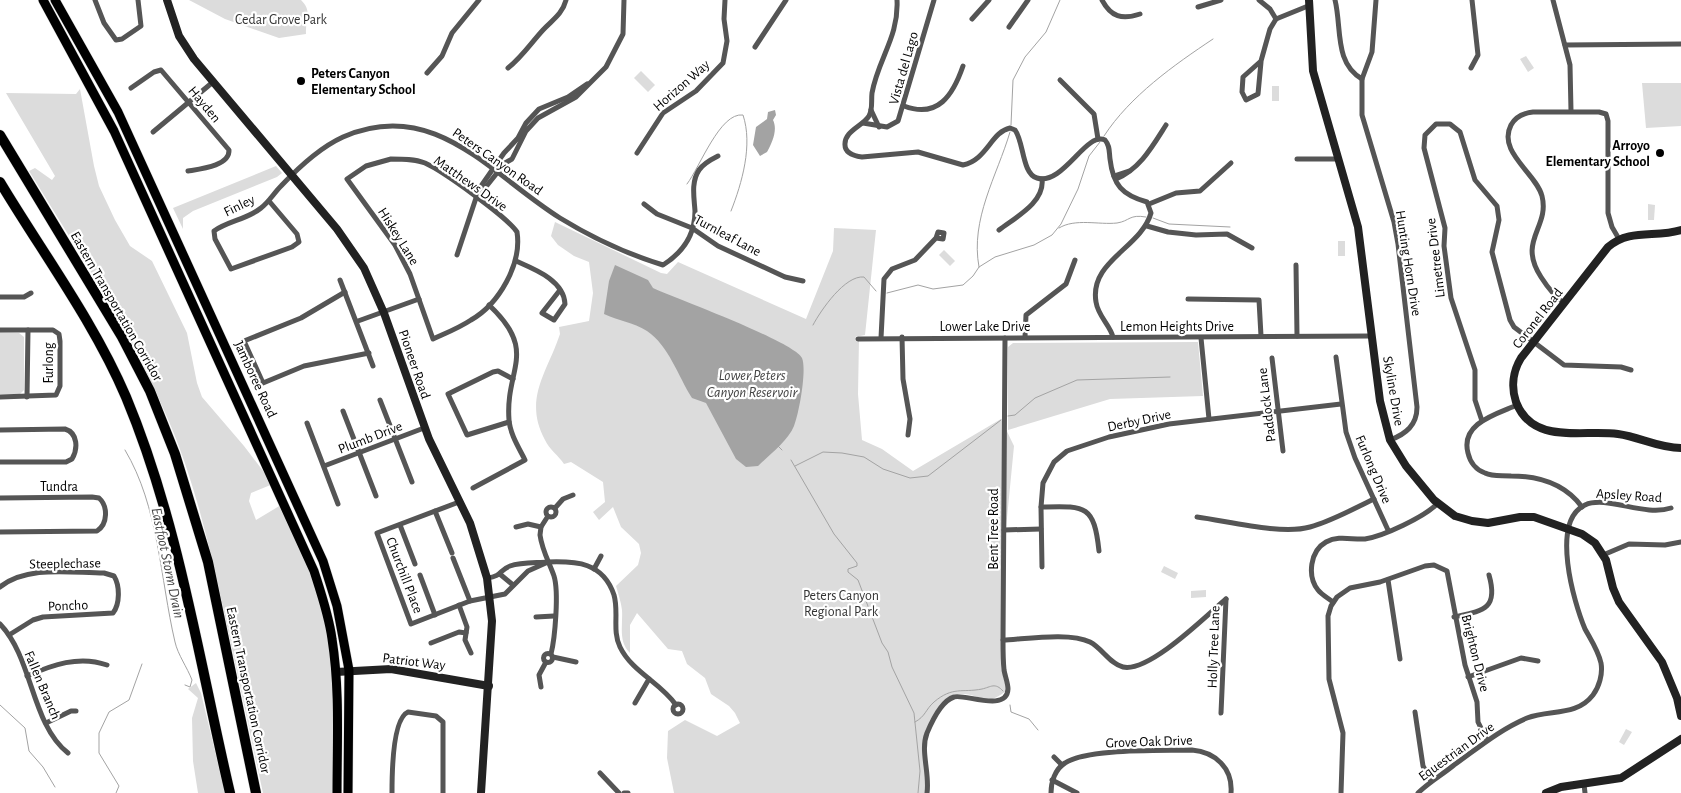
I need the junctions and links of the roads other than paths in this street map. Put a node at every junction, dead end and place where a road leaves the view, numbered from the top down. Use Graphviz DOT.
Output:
graph roads {
  1 [pos="43,0"];
  2 [pos="55,0"];
  3 [pos="96,0"];
  4 [pos="138,0"];
  5 [pos="167,0"];
  6 [pos="478,0"];
  7 [pos="566,0"];
  8 [pos="624,0"];
  9 [pos="725,0"];
  10 [pos="786,0"];
  11 [pos="896,0"];
  12 [pos="934,0"];
  13 [pos="989,0"];
  14 [pos="1028,0"];
  15 [pos="1102,0"];
  16 [pos="1221,0"];
  17 [pos="1259,0"];
  18 [pos="1335,0"];
  19 [pos="1376,0"];
  20 [pos="1472,0"];
  21 [pos="1553,0"];
  22 [pos="1308,3"];
  23 [pos="1198,7"];
  24 [pos="1140,14"];
  25 [pos="972,19"];
  26 [pos="1276,19"];
  27 [pos="1008,27"];
  28 [pos="1681,44"];
  29 [pos="1565,45"];
  30 [pos="755,46"];
  31 [pos="1261,61"];
  32 [pos="962,66"];
  33 [pos="508,68"];
  34 [pos="1471,68"];
  35 [pos="427,72"];
  36 [pos="1362,79"];
  37 [pos="594,80"];
  38 [pos="1060,80"];
  39 [pos="214,82"];
  40 [pos="131,88"];
  41 [pos="189,102"];
  42 [pos="904,106"];
  43 [pos="872,110"];
  44 [pos="1571,111"];
  45 [pos="863,123"];
  46 [pos="1166,125"];
  47 [pos="879,127"];
  48 [pos="153,132"];
  49 [pos="0,134"];
  50 [pos="1098,138"];
  51 [pos="637,153"];
  52 [pos="718,156"];
  53 [pos="1297,159"];
  54 [pos="1338,159"];
  55 [pos="1230,163"];
  56 [pos="188,171"];
  57 [pos="495,172"];
  58 [pos="293,175"];
  59 [pos="1115,178"];
  60 [pos="346,179"];
  61 [pos="1042,179"];
  62 [pos="0,182"];
  63 [pos="477,198"];
  64 [pos="269,201"];
  65 [pos="644,204"];
  66 [pos="1149,204"];
  67 [pos="1147,226"];
  68 [pos="692,228"];
  69 [pos="999,230"];
  70 [pos="1681,230"];
  71 [pos="936,238"];
  72 [pos="1619,239"];
  73 [pos="1252,248"];
  74 [pos="457,255"];
  75 [pos="1075,260"];
  76 [pos="516,261"];
  77 [pos="1296,264"];
  78 [pos="340,280"];
  79 [pos="804,281"];
  80 [pos="560,290"];
  81 [pos="345,292"];
  82 [pos="31,293"];
  83 [pos="0,297"];
  84 [pos="419,299"];
  85 [pos="1188,299"];
  86 [pos="1564,303"];
  87 [pos="489,305"];
  88 [pos="384,313"];
  89 [pos="358,321"];
  90 [pos="0,330"];
  91 [pos="28,330"];
  92 [pos="1261,336"];
  93 [pos="1297,336"];
  94 [pos="1372,336"];
  95 [pos="902,337"];
  96 [pos="1026,337"];
  97 [pos="1113,337"];
  98 [pos="881,338"];
  99 [pos="1005,338"];
  100 [pos="1201,338"];
  101 [pos="858,339"];
  102 [pos="1533,343"];
  103 [pos="369,353"];
  104 [pos="1336,357"];
  105 [pos="1272,358"];
  106 [pos="373,366"];
  107 [pos="1631,370"];
  108 [pos="513,380"];
  109 [pos="0,397"];
  110 [pos="27,397"];
  111 [pos="380,400"];
  112 [pos="1341,404"];
  113 [pos="1517,405"];
  114 [pos="1278,410"];
  115 [pos="343,411"];
  116 [pos="1208,419"];
  117 [pos="1482,421"];
  118 [pos="509,422"];
  119 [pos="307,423"];
  120 [pos="424,428"];
  121 [pos="0,430"];
  122 [pos="908,435"];
  123 [pos="395,439"];
  124 [pos="1390,440"];
  125 [pos="1681,448"];
  126 [pos="1283,450"];
  127 [pos="360,453"];
  128 [pos="0,462"];
  129 [pos="324,466"];
  130 [pos="412,482"];
  131 [pos="473,488"];
  132 [pos="573,495"];
  133 [pos="376,496"];
  134 [pos="0,498"];
  135 [pos="1374,499"];
  136 [pos="459,502"];
  137 [pos="338,504"];
  138 [pos="1437,504"];
  139 [pos="1041,507"];
  140 [pos="1582,507"];
  141 [pos="1671,508"];
  142 [pos="435,511"];
  143 [pos="1197,517"];
  144 [pos="400,525"];
  145 [pos="516,527"];
  146 [pos="541,527"];
  147 [pos="1041,528"];
  148 [pos="1569,529"];
  149 [pos="1004,530"];
  150 [pos="1388,530"];
  151 [pos="0,532"];
  152 [pos="1681,542"];
  153 [pos="1099,551"];
  154 [pos="1603,555"];
  155 [pos="601,556"];
  156 [pos="548,562"];
  157 [pos="415,564"];
  158 [pos="1042,567"];
  159 [pos="594,569"];
  160 [pos="501,575"];
  161 [pos="1489,575"];
  162 [pos="420,576"];
  163 [pos="487,578"];
  164 [pos="1388,580"];
  165 [pos="513,586"];
  166 [pos="0,587"];
  167 [pos="118,595"];
  168 [pos="490,598"];
  169 [pos="470,601"];
  170 [pos="1333,602"];
  171 [pos="459,605"];
  172 [pos="435,614"];
  173 [pos="554,616"];
  174 [pos="536,617"];
  175 [pos="1454,617"];
  176 [pos="0,624"];
  177 [pos="466,633"];
  178 [pos="9,635"];
  179 [pos="1003,640"];
  180 [pos="431,642"];
  181 [pos="470,653"];
  182 [pos="552,656"];
  183 [pos="1400,659"];
  184 [pos="1538,661"];
  185 [pos="576,662"];
  186 [pos="107,665"];
  187 [pos="349,670"];
  188 [pos="336,672"];
  189 [pos="26,676"];
  190 [pos="1468,677"];
  191 [pos="649,679"];
  192 [pos="489,686"];
  193 [pos="541,687"];
  194 [pos="1679,698"];
  195 [pos="635,703"];
  196 [pos="676,705"];
  197 [pos="76,711"];
  198 [pos="1415,712"];
  199 [pos="1221,713"];
  200 [pos="1681,716"];
  201 [pos="46,723"];
  202 [pos="1681,739"];
  203 [pos="1487,740"];
  204 [pos="68,753"];
  205 [pos="1054,758"];
  206 [pos="1062,765"];
  207 [pos="600,773"];
  208 [pos="1052,780"];
  209 [pos="1431,781"];
  210 [pos="1584,784"];
  211 [pos="230,793"];
  212 [pos="256,793"];
  213 [pos="337,793"];
  214 [pos="348,793"];
  215 [pos="392,793"];
  216 [pos="443,793"];
  217 [pos="481,793"];
  218 [pos="619,793"];
  219 [pos="927,793"];
  220 [pos="1051,793"];
  221 [pos="1076,793"];
  222 [pos="1231,793"];
  223 [pos="1341,793"];
  224 [pos="1418,793"];
  225 [pos="1546,793"];
  226 [pos="1585,793"];
  1 -- 188 [label="main road, Jamboree Road"];
  2 -- 187 [label="main road, Jamboree Road"];
  3 -- 4 [label="street"];
  5 -- 39 [label="street, Pioneer Road"];
  6 -- 35 [label="street"];
  7 -- 33 [label="street"];
  8 -- 37 [label="street"];
  9 -- 51 [label="street, Horizon Way"];
  10 -- 30 [label="street"];
  11 -- 43 [label="street"];
  12 -- 42 [label="street, Vista del Lago"];
  13 -- 25 [label="street"];
  14 -- 27 [label="street"];
  15 -- 24 [label="street"];
  16 -- 23 [label="street"];
  17 -- 26 [label="street"];
  18 -- 36 [label="street"];
  19 -- 36 [label="street"];
  20 -- 34 [label="street"];
  21 -- 29 [label="street"];
  22 -- 26 [label="street"];
  22 -- 54 [label="street, Skyline Drive"];
  26 -- 31 [label="street"];
  28 -- 29 [label="street"];
  29 -- 44 [label="street"];
  31 -- 31 [label="street"];
  32 -- 42 [label="street"];
  36 -- 124 [label="street, Hunting Horn Drive"];
  37 -- 57 [label="street"];
  37 -- 57 [label="street"];
  38 -- 50 [label="street"];
  39 -- 41 [label="street"];
  39 -- 58 [label="street, Pioneer Road"];
  40 -- 41 [label="street, Hayden"];
  41 -- 48 [label="street"];
  41 -- 56 [label="street, Hayden"];
  42 -- 47 [label="street, Vista del Lago"];
  43 -- 45 [label="street"];
  43 -- 47 [label="street, Vista del Lago"];
  44 -- 72 [label="street"];
  44 -- 86 [label="street"];
  45 -- 47 [label="street"];
  45 -- 61 [label="street"];
  46 -- 59 [label="street"];
  49 -- 212 [label="highway, Eastern Transportation Corridor"];
  50 -- 59 [label="street"];
  50 -- 61 [label="street"];
  52 -- 68 [label="street"];
  53 -- 54 [label="street"];
  54 -- 94 [label="street, Skyline Drive"];
  55 -- 66 [label="street"];
  57 -- 58 [label="street, Peters Canyon Road"];
  57 -- 63 [label="street"];
  57 -- 68 [label="street, Peters Canyon Road"];
  58 -- 64 [label="street, Finley"];
  58 -- 88 [label="street, Pioneer Road"];
  59 -- 66 [label="street"];
  60 -- 63 [label="street, Matthews Drive"];
  60 -- 84 [label="street, Hiskey Lane"];
  61 -- 69 [label="street"];
  62 -- 211 [label="highway"];
  63 -- 74 [label="street"];
  63 -- 76 [label="street, Matthews Drive"];
  64 -- 64 [label="street, Finley"];
  65 -- 68 [label="street, Turnleaf Lane"];
  66 -- 67 [label="street"];
  67 -- 73 [label="street"];
  67 -- 97 [label="street, Lemon Heights Drive"];
  68 -- 79 [label="street, Turnleaf Lane"];
  70 -- 72 [label="street, Coronel Road"];
  71 -- 98 [label="street"];
  72 -- 86 [label="street, Coronel Road"];
  75 -- 96 [label="street"];
  76 -- 80 [label="street"];
  76 -- 87 [label="street"];
  77 -- 93 [label="street"];
  78 -- 81 [label="street"];
  80 -- 80 [label="street"];
  81 -- 89 [label="street"];
  81 -- 103 [label="street"];
  82 -- 83 [label="street"];
  84 -- 87 [label="street, Hiskey Lane"];
  84 -- 88 [label="street"];
  85 -- 92 [label="street"];
  86 -- 102 [label="street, Coronel Road"];
  87 -- 108 [label="street"];
  88 -- 89 [label="street"];
  88 -- 120 [label="street, Pioneer Road"];
  89 -- 103 [label="street"];
  90 -- 91 [label="street"];
  91 -- 110 [label="street"];
  91 -- 110 [label="street, Furlong"];
  92 -- 93 [label="street, Lemon Heights Drive"];
  92 -- 100 [label="street, Lemon Heights Drive"];
  93 -- 94 [label="street, Lemon Heights Drive"];
  94 -- 124 [label="street, Skyline Drive"];
  95 -- 98 [label="street, Lower Lake Drive"];
  95 -- 99 [label="street, Lower Lake Drive"];
  95 -- 122 [label="street"];
  96 -- 97 [label="street, Lower Lake Drive"];
  96 -- 99 [label="street, Lower Lake Drive"];
  97 -- 100 [label="street, Lemon Heights Drive"];
  98 -- 101 [label="street, Lower Lake Drive"];
  99 -- 149 [label="street, Bent Tree Road"];
  100 -- 116 [label="street"];
  102 -- 107 [label="street"];
  102 -- 113 [label="street, Coronel Road"];
  102 -- 117 [label="street, Limetree Drive"];
  103 -- 106 [label="street"];
  104 -- 112 [label="street, Furlong Drive"];
  105 -- 114 [label="street, Paddock Lane"];
  108 -- 118 [label="street"];
  108 -- 118 [label="street"];
  109 -- 110 [label="street, Furlong"];
  111 -- 123 [label="street"];
  112 -- 114 [label="street, Derby Drive"];
  112 -- 135 [label="street, Furlong Drive"];
  113 -- 117 [label="street"];
  113 -- 125 [label="street"];
  114 -- 116 [label="street, Derby Drive"];
  114 -- 126 [label="street, Paddock Lane"];
  115 -- 127 [label="street"];
  116 -- 139 [label="street, Derby Drive"];
  117 -- 140 [label="street"];
  118 -- 131 [label="street"];
  119 -- 129 [label="street"];
  120 -- 123 [label="street, Plumb Drive"];
  120 -- 136 [label="street, Pioneer Road"];
  121 -- 128 [label="street"];
  123 -- 127 [label="street, Plumb Drive"];
  123 -- 130 [label="street"];
  124 -- 138 [label="street, Skyline Drive"];
  127 -- 129 [label="street, Plumb Drive"];
  127 -- 133 [label="street"];
  129 -- 137 [label="street"];
  132 -- 146 [label="street"];
  134 -- 151 [label="street, Tundra"];
  135 -- 143 [label="street"];
  135 -- 150 [label="street, Furlong Drive"];
  136 -- 142 [label="street"];
  136 -- 163 [label="street, Pioneer Road"];
  138 -- 148 [label="street, Skyline Drive"];
  138 -- 150 [label="street"];
  139 -- 147 [label="street, Derby Drive"];
  139 -- 153 [label="street"];
  140 -- 141 [label="street, Apsley Road"];
  140 -- 148 [label="street, Apsley Road"];
  142 -- 144 [label="street"];
  142 -- 169 [label="street"];
  144 -- 157 [label="street"];
  144 -- 172 [label="street, Churchill Place"];
  145 -- 146 [label="street"];
  146 -- 156 [label="street"];
  147 -- 149 [label="street"];
  147 -- 158 [label="street, Derby Drive"];
  148 -- 154 [label="street, Skyline Drive"];
  148 -- 203 [label="street, Equestrian Drive"];
  149 -- 179 [label="street, Bent Tree Road"];
  150 -- 170 [label="street"];
  152 -- 154 [label="street"];
  154 -- 194 [label="street, Skyline Drive"];
  155 -- 159 [label="street"];
  156 -- 159 [label="street"];
  156 -- 160 [label="street"];
  156 -- 165 [label="street"];
  156 -- 173 [label="street"];
  159 -- 191 [label="street"];
  160 -- 163 [label="street"];
  160 -- 165 [label="street"];
  161 -- 175 [label="street"];
  162 -- 172 [label="street"];
  163 -- 168 [label="street, Pioneer Road"];
  164 -- 170 [label="street"];
  164 -- 175 [label="street, Brighton Drive"];
  164 -- 183 [label="street"];
  165 -- 168 [label="street"];
  166 -- 167 [label="street, Steeplechase"];
  167 -- 178 [label="street, Poncho"];
  168 -- 169 [label="street"];
  168 -- 192 [label="street, Pioneer Road"];
  169 -- 171 [label="street"];
  170 -- 223 [label="street"];
  171 -- 172 [label="street"];
  171 -- 177 [label="street"];
  173 -- 174 [label="street"];
  173 -- 182 [label="street"];
  175 -- 190 [label="street, Brighton Drive"];
  176 -- 178 [label="street, Fallen Branch"];
  177 -- 180 [label="street"];
  177 -- 181 [label="street"];
  178 -- 189 [label="street, Fallen Branch"];
  179 -- 199 [label="street, Holly Tree Lane"];
  179 -- 219 [label="street, Bent Tree Road"];
  182 -- 185 [label="street"];
  182 -- 193 [label="street"];
  184 -- 190 [label="street"];
  186 -- 189 [label="street"];
  187 -- 188 [label="street, Patriot Way"];
  187 -- 192 [label="street, Patriot Way"];
  187 -- 214 [label="main road, Jamboree Road"];
  188 -- 213 [label="main road, Jamboree Road"];
  189 -- 201 [label="street, Fallen Branch"];
  190 -- 203 [label="street, Brighton Drive"];
  191 -- 195 [label="street"];
  191 -- 196 [label="street"];
  192 -- 217 [label="street, Pioneer Road"];
  194 -- 200 [label="street, Skyline Drive"];
  197 -- 201 [label="street"];
  198 -- 209 [label="street"];
  201 -- 204 [label="street, Fallen Branch"];
  202 -- 210 [label="street"];
  203 -- 209 [label="street, Equestrian Drive"];
  205 -- 206 [label="street"];
  206 -- 208 [label="street"];
  206 -- 222 [label="street, Grove Oak Drive"];
  207 -- 218 [label="street"];
  208 -- 220 [label="street"];
  208 -- 221 [label="street"];
  209 -- 224 [label="street, Equestrian Drive"];
  210 -- 225 [label="street"];
  210 -- 226 [label="street"];
  215 -- 216 [label="street"];
}
